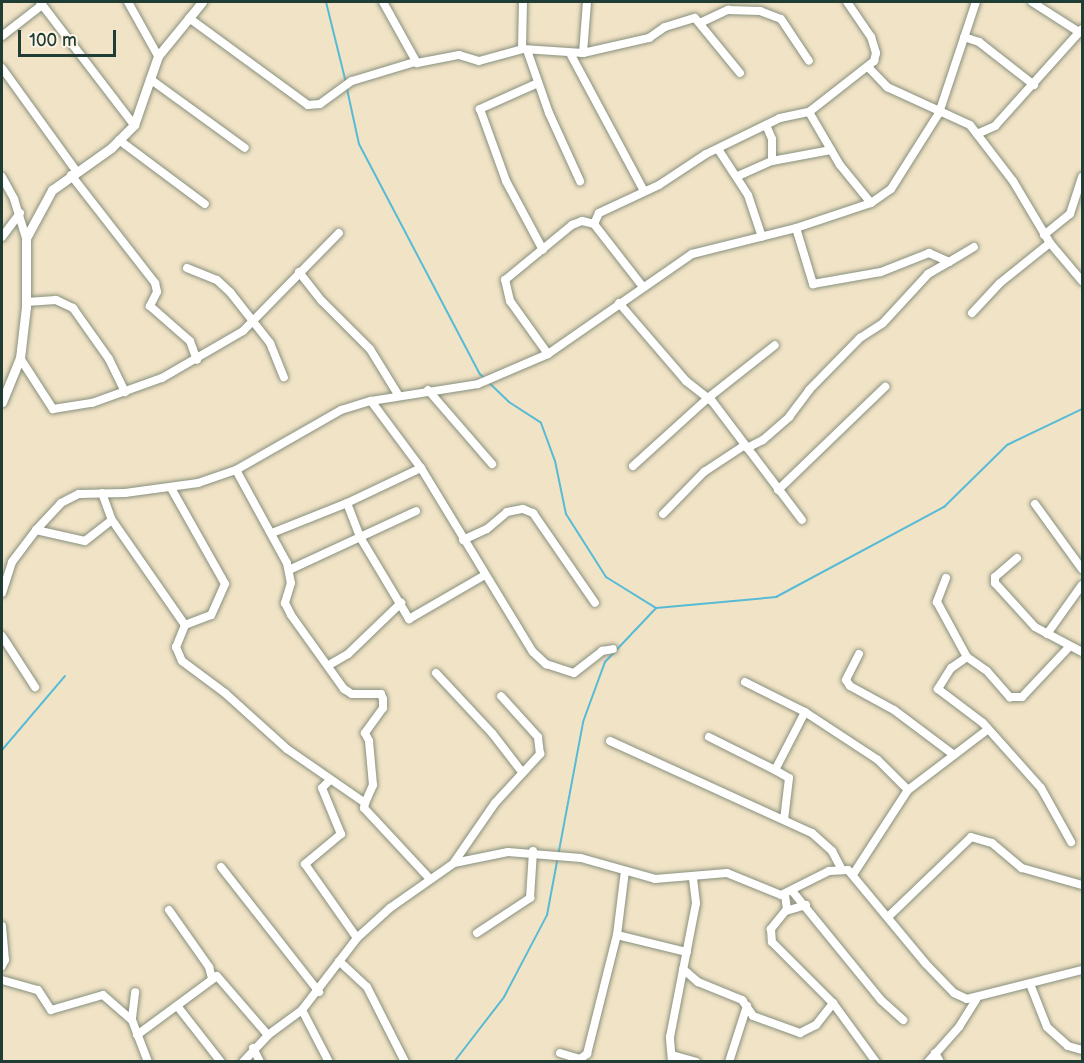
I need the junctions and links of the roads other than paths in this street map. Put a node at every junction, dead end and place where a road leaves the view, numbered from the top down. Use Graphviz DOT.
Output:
graph roads {
  1 [pos="128,2"];
  2 [pos="202,2"];
  3 [pos="384,2"];
  4 [pos="524,2"];
  5 [pos="587,2"];
  6 [pos="847,2"];
  7 [pos="976,2"];
  8 [pos="1032,2"];
  9 [pos="41,3"];
  10 [pos="189,18"];
  11 [pos="702,22"];
  12 [pos="1081,31"];
  13 [pos="2,36"];
  14 [pos="964,38"];
  15 [pos="524,49"];
  16 [pos="584,53"];
  17 [pos="571,55"];
  18 [pos="159,56"];
  19 [pos="808,61"];
  20 [pos="415,62"];
  21 [pos="868,67"];
  22 [pos="2,68"];
  23 [pos="740,73"];
  24 [pos="150,79"];
  25 [pos="538,83"];
  26 [pos="1034,85"];
  27 [pos="809,112"];
  28 [pos="939,113"];
  29 [pos="134,125"];
  30 [pos="766,125"];
  31 [pos="977,134"];
  32 [pos="119,140"];
  33 [pos="246,148"];
  34 [pos="718,149"];
  35 [pos="831,150"];
  36 [pos="772,161"];
  37 [pos="74,174"];
  38 [pos="738,176"];
  39 [pos="2,177"];
  40 [pos="1083,177"];
  41 [pos="580,181"];
  42 [pos="643,189"];
  43 [pos="871,203"];
  44 [pos="205,204"];
  45 [pos="20,213"];
  46 [pos="594,224"];
  47 [pos="796,228"];
  48 [pos="339,233"];
  49 [pos="1044,235"];
  50 [pos="2,237"];
  51 [pos="762,237"];
  52 [pos="26,238"];
  53 [pos="1050,243"];
  54 [pos="974,247"];
  55 [pos="543,250"];
  56 [pos="949,262"];
  57 [pos="187,268"];
  58 [pos="299,272"];
  59 [pos="1082,279"];
  60 [pos="643,286"];
  61 [pos="26,302"];
  62 [pos="619,303"];
  63 [pos="972,313"];
  64 [pos="252,322"];
  65 [pos="775,345"];
  66 [pos="548,354"];
  67 [pos="20,358"];
  68 [pos="197,360"];
  69 [pos="284,377"];
  70 [pos="885,387"];
  71 [pos="428,390"];
  72 [pos="125,392"];
  73 [pos="399,396"];
  74 [pos="708,398"];
  75 [pos="371,401"];
  76 [pos="2,402"];
  77 [pos="746,446"];
  78 [pos="492,464"];
  79 [pos="633,466"];
  80 [pos="421,468"];
  81 [pos="236,470"];
  82 [pos="171,488"];
  83 [pos="778,490"];
  84 [pos="102,493"];
  85 [pos="347,503"];
  86 [pos="1035,504"];
  87 [pos="416,511"];
  88 [pos="663,514"];
  89 [pos="112,520"];
  90 [pos="802,520"];
  91 [pos="36,530"];
  92 [pos="272,533"];
  93 [pos="360,537"];
  94 [pos="463,540"];
  95 [pos="1017,558"];
  96 [pos="1083,569"];
  97 [pos="289,570"];
  98 [pos="485,575"];
  99 [pos="946,578"];
  100 [pos="1083,585"];
  101 [pos="2,592"];
  102 [pos="401,603"];
  103 [pos="595,603"];
  104 [pos="184,625"];
  105 [pos="1047,634"];
  106 [pos="2,636"];
  107 [pos="1070,646"];
  108 [pos="614,649"];
  109 [pos="1083,652"];
  110 [pos="860,654"];
  111 [pos="967,657"];
  112 [pos="329,665"];
  113 [pos="436,672"];
  114 [pos="745,682"];
  115 [pos="35,687"];
  116 [pos="501,696"];
  117 [pos="805,712"];
  118 [pos="987,730"];
  119 [pos="709,737"];
  120 [pos="610,741"];
  121 [pos="954,755"];
  122 [pos="775,770"];
  123 [pos="522,772"];
  124 [pos="330,780"];
  125 [pos="908,790"];
  126 [pos="365,802"];
  127 [pos="784,820"];
  128 [pos="1071,842"];
  129 [pos="532,851"];
  130 [pos="454,863"];
  131 [pos="221,867"];
  132 [pos="842,868"];
  133 [pos="625,871"];
  134 [pos="854,873"];
  135 [pos="693,877"];
  136 [pos="429,878"];
  137 [pos="1083,885"];
  138 [pos="793,892"];
  139 [pos="785,895"];
  140 [pos="806,905"];
  141 [pos="169,910"];
  142 [pos="786,911"];
  143 [pos="888,917"];
  144 [pos="2,926"];
  145 [pos="477,933"];
  146 [pos="617,935"];
  147 [pos="357,938"];
  148 [pos="687,952"];
  149 [pos="339,961"];
  150 [pos="2,966"];
  151 [pos="683,969"];
  152 [pos="1083,970"];
  153 [pos="212,978"];
  154 [pos="2,980"];
  155 [pos="1030,984"];
  156 [pos="135,992"];
  157 [pos="319,992"];
  158 [pos="976,1000"];
  159 [pos="833,1003"];
  160 [pos="747,1006"];
  161 [pos="178,1007"];
  162 [pos="302,1010"];
  163 [pos="132,1020"];
  164 [pos="903,1020"];
  165 [pos="137,1035"];
  166 [pos="268,1035"];
  167 [pos="253,1048"];
  168 [pos="1083,1050"];
  169 [pos="560,1053"];
  170 [pos="935,1053"];
  171 [pos="672,1058"];
  172 [pos="148,1062"];
  173 [pos="221,1062"];
  174 [pos="243,1062"];
  175 [pos="260,1062"];
  176 [pos="329,1062"];
  177 [pos="405,1062"];
  178 [pos="696,1062"];
  179 [pos="729,1062"];
  180 [pos="876,1062"];
  181 [pos="928,1062"];
  182 [pos="940,1062"];
  1 -- 18 [label="street"];
  2 -- 10 [label="street"];
  3 -- 20 [label="street"];
  4 -- 15 [label="street"];
  5 -- 16 [label="street"];
  6 -- 21 [label="street"];
  7 -- 14 [label="street"];
  8 -- 12 [label="street"];
  9 -- 13 [label="street"];
  9 -- 29 [label="street"];
  10 -- 18 [label="street"];
  10 -- 20 [label="street"];
  11 -- 16 [label="street"];
  11 -- 19 [label="street"];
  11 -- 23 [label="street"];
  12 -- 26 [label="street"];
  14 -- 26 [label="street"];
  14 -- 28 [label="street"];
  15 -- 17 [label="street"];
  15 -- 20 [label="street"];
  15 -- 25 [label="street"];
  16 -- 17 [label="street"];
  17 -- 42 [label="street"];
  18 -- 24 [label="street"];
  21 -- 27 [label="street"];
  21 -- 28 [label="street"];
  22 -- 37 [label="street"];
  24 -- 29 [label="street"];
  24 -- 33 [label="street"];
  25 -- 41 [label="street"];
  25 -- 55 [label="street"];
  26 -- 31 [label="street"];
  27 -- 30 [label="street"];
  27 -- 35 [label="street"];
  28 -- 31 [label="street"];
  28 -- 43 [label="street"];
  29 -- 32 [label="street"];
  30 -- 34 [label="street"];
  30 -- 36 [label="street"];
  31 -- 49 [label="street"];
  32 -- 37 [label="street"];
  32 -- 44 [label="street"];
  34 -- 38 [label="street"];
  34 -- 42 [label="street"];
  35 -- 36 [label="street"];
  35 -- 43 [label="street"];
  36 -- 38 [label="street"];
  37 -- 52 [label="street"];
  37 -- 68 [label="street"];
  38 -- 51 [label="street"];
  39 -- 45 [label="street"];
  40 -- 49 [label="street"];
  42 -- 46 [label="street"];
  43 -- 47 [label="street"];
  45 -- 50 [label="street"];
  45 -- 52 [label="street"];
  46 -- 55 [label="street"];
  46 -- 60 [label="street"];
  47 -- 51 [label="street"];
  47 -- 56 [label="street"];
  48 -- 58 [label="street"];
  49 -- 53 [label="street"];
  51 -- 60 [label="street"];
  52 -- 61 [label="street"];
  53 -- 59 [label="street"];
  53 -- 63 [label="street"];
  54 -- 56 [label="street"];
  55 -- 66 [label="street"];
  56 -- 77 [label="street"];
  57 -- 64 [label="street"];
  58 -- 64 [label="street"];
  58 -- 73 [label="street"];
  60 -- 62 [label="street"];
  61 -- 67 [label="street"];
  61 -- 72 [label="street"];
  62 -- 66 [label="street"];
  62 -- 74 [label="street"];
  64 -- 68 [label="street"];
  64 -- 69 [label="street"];
  65 -- 74 [label="street"];
  66 -- 71 [label="street"];
  67 -- 72 [label="street"];
  67 -- 76 [label="street"];
  68 -- 72 [label="street"];
  70 -- 83 [label="street"];
  71 -- 73 [label="street"];
  71 -- 78 [label="street"];
  73 -- 75 [label="street"];
  74 -- 77 [label="street"];
  74 -- 79 [label="street"];
  75 -- 80 [label="street"];
  75 -- 81 [label="street"];
  77 -- 83 [label="street"];
  77 -- 88 [label="street"];
  80 -- 85 [label="street"];
  80 -- 94 [label="street"];
  81 -- 82 [label="street"];
  81 -- 92 [label="street"];
  82 -- 84 [label="street"];
  82 -- 104 [label="street"];
  83 -- 90 [label="street"];
  84 -- 89 [label="street"];
  84 -- 91 [label="street"];
  85 -- 92 [label="street"];
  85 -- 93 [label="street"];
  86 -- 96 [label="street"];
  87 -- 93 [label="street"];
  89 -- 91 [label="street"];
  89 -- 104 [label="street"];
  91 -- 101 [label="street"];
  92 -- 97 [label="street"];
  93 -- 97 [label="street"];
  93 -- 102 [label="street"];
  94 -- 98 [label="street"];
  94 -- 103 [label="street"];
  95 -- 105 [label="street"];
  97 -- 112 [label="street"];
  98 -- 102 [label="street"];
  98 -- 108 [label="street"];
  99 -- 111 [label="street"];
  100 -- 105 [label="street"];
  102 -- 112 [label="street"];
  104 -- 124 [label="street"];
  105 -- 107 [label="street"];
  106 -- 115 [label="street"];
  107 -- 109 [label="street"];
  107 -- 111 [label="street"];
  110 -- 121 [label="street"];
  111 -- 118 [label="street"];
  112 -- 126 [label="street"];
  113 -- 123 [label="street"];
  114 -- 117 [label="street"];
  116 -- 123 [label="street"];
  117 -- 122 [label="street"];
  117 -- 125 [label="street"];
  118 -- 121 [label="street"];
  118 -- 128 [label="street"];
  119 -- 122 [label="street"];
  120 -- 127 [label="street"];
  121 -- 125 [label="street"];
  122 -- 127 [label="street"];
  123 -- 130 [label="street"];
  124 -- 126 [label="street"];
  124 -- 147 [label="street"];
  125 -- 134 [label="street"];
  126 -- 136 [label="street"];
  127 -- 132 [label="street"];
  129 -- 130 [label="street"];
  129 -- 133 [label="street"];
  129 -- 145 [label="street"];
  130 -- 136 [label="street"];
  131 -- 157 [label="street"];
  132 -- 134 [label="street"];
  132 -- 138 [label="street"];
  133 -- 135 [label="street"];
  133 -- 146 [label="street"];
  134 -- 143 [label="street"];
  135 -- 139 [label="street"];
  135 -- 148 [label="street"];
  136 -- 147 [label="street"];
  137 -- 143 [label="street"];
  138 -- 139 [label="street"];
  138 -- 140 [label="street"];
  139 -- 142 [label="street"];
  140 -- 142 [label="street"];
  140 -- 164 [label="street"];
  141 -- 153 [label="street"];
  142 -- 159 [label="street"];
  143 -- 158 [label="street"];
  144 -- 150 [label="street"];
  146 -- 148 [label="street"];
  146 -- 169 [label="street"];
  147 -- 149 [label="street"];
  148 -- 151 [label="street"];
  149 -- 157 [label="street"];
  149 -- 177 [label="street"];
  151 -- 160 [label="street"];
  151 -- 171 [label="street"];
  152 -- 155 [label="street"];
  153 -- 161 [label="street"];
  153 -- 166 [label="street"];
  154 -- 163 [label="street"];
  155 -- 158 [label="street"];
  155 -- 168 [label="street"];
  156 -- 163 [label="street"];
  157 -- 162 [label="street"];
  158 -- 170 [label="street"];
  159 -- 160 [label="street"];
  159 -- 180 [label="street"];
  160 -- 179 [label="street"];
  161 -- 165 [label="street"];
  161 -- 173 [label="street"];
  162 -- 166 [label="street"];
  162 -- 176 [label="street"];
  163 -- 165 [label="street"];
  165 -- 172 [label="street"];
  166 -- 167 [label="street"];
  167 -- 174 [label="street"];
  167 -- 175 [label="street"];
  170 -- 181 [label="street"];
  170 -- 182 [label="street"];
  171 -- 178 [label="street"];
}
